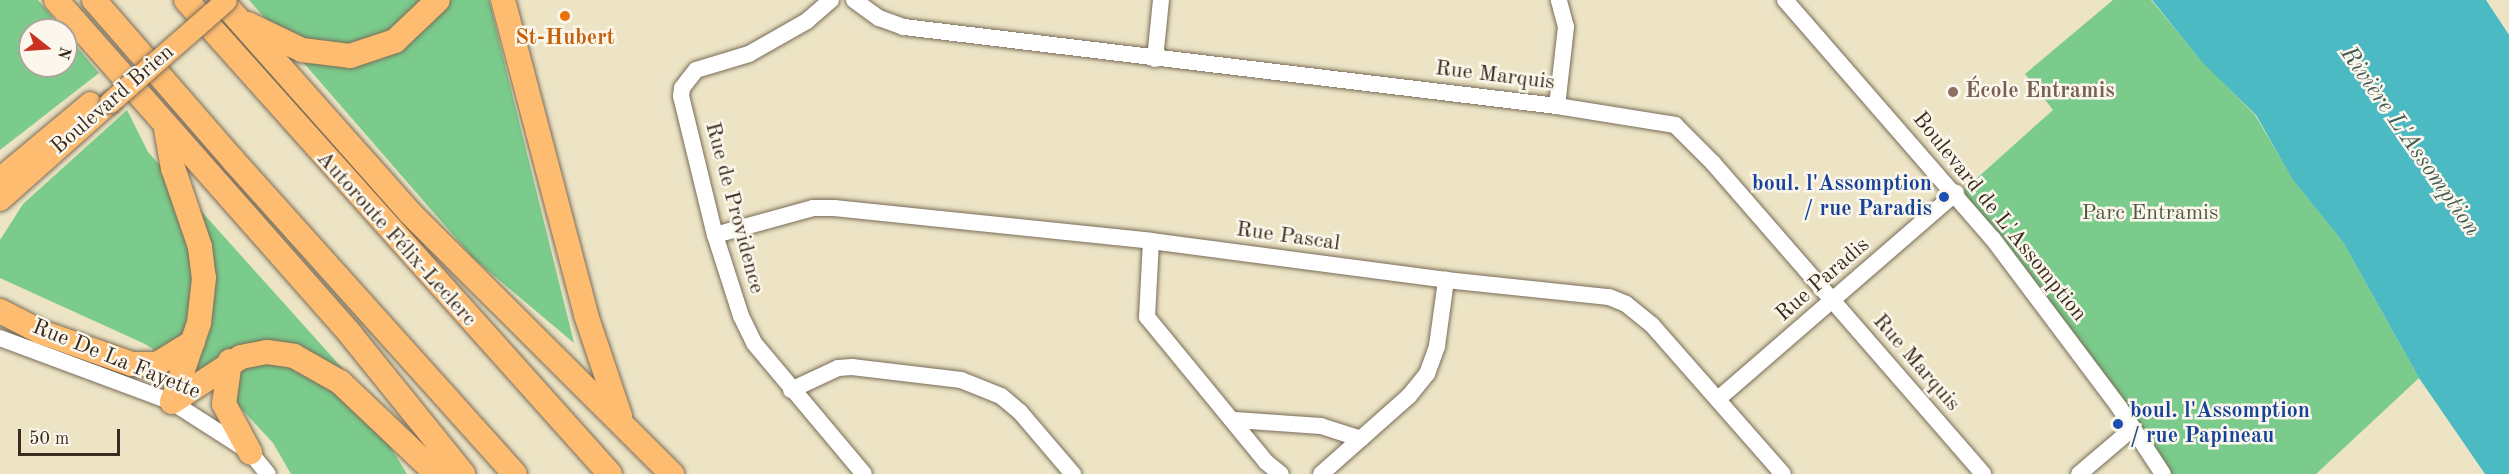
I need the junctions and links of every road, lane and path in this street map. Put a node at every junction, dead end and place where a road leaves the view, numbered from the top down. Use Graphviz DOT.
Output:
graph roads {
  1 [pos="56,0"];
  2 [pos="94,0"];
  3 [pos="186,0"];
  4 [pos="206,0"];
  5 [pos="438,0"];
  6 [pos="503,0"];
  7 [pos="831,0"];
  8 [pos="854,0"];
  9 [pos="1161,0"];
  10 [pos="1559,0"];
  11 [pos="1785,0"];
  12 [pos="228,6"];
  13 [pos="1155,59"];
  14 [pos="106,97"];
  15 [pos="1557,106"];
  16 [pos="166,129"];
  17 [pos="0,177"];
  18 [pos="1956,193"];
  19 [pos="0,200"];
  20 [pos="715,235"];
  21 [pos="1151,241"];
  22 [pos="1446,280"];
  23 [pos="1833,302"];
  24 [pos="0,311"];
  25 [pos="0,338"];
  26 [pos="193,342"];
  27 [pos="230,361"];
  28 [pos="791,390"];
  29 [pos="1718,399"];
  30 [pos="172,402"];
  31 [pos="1235,420"];
  32 [pos="622,421"];
  33 [pos="2133,428"];
  34 [pos="1360,439"];
  35 [pos="250,452"];
  36 [pos="268,474"];
  37 [pos="437,474"];
  38 [pos="463,474"];
  39 [pos="516,474"];
  40 [pos="610,474"];
  41 [pos="672,474"];
  42 [pos="864,474"];
  43 [pos="1073,474"];
  44 [pos="1281,474"];
  45 [pos="1321,474"];
  46 [pos="1783,474"];
  47 [pos="1983,474"];
  48 [pos="2079,474"];
  49 [pos="2163,474"];
  1 -- 16 [label="highway"];
  2 -- 39 [label="highway"];
  3 -- 40 [label="highway, Autoroute Félix-Leclerc"];
  4 -- 14 [label="main road, Boulevard Brien"];
  5 -- 12 [label="highway"];
  6 -- 32 [label="highway"];
  7 -- 20 [label="street, Rue de Providence"];
  8 -- 13 [label="street, Rue Marquis"];
  9 -- 13 [label="street"];
  10 -- 15 [label="street"];
  11 -- 18 [label="street, Boulevard de L'Assomption"];
  12 -- 14 [label="main road, Boulevard Brien, bridge"];
  12 -- 32 [label="highway"];
  13 -- 15 [label="street, Rue Marquis"];
  14 -- 17 [label="main road, Boulevard Brien"];
  14 -- 19 [label="main road, Boulevard Brien"];
  15 -- 23 [label="street, Rue Marquis"];
  16 -- 26 [label="highway"];
  16 -- 38 [label="highway"];
  18 -- 23 [label="street, Rue Paradis"];
  18 -- 33 [label="street, Boulevard de L'Assomption"];
  20 -- 21 [label="street, Rue Pascal"];
  20 -- 28 [label="street, Rue de Providence"];
  21 -- 22 [label="street, Rue Pascal"];
  21 -- 31 [label="street"];
  22 -- 29 [label="street, Rue Pascal"];
  22 -- 34 [label="street"];
  23 -- 29 [label="street, Rue Paradis"];
  23 -- 47 [label="street, Rue Marquis"];
  24 -- 26 [label="highway"];
  25 -- 30 [label="street, Rue De La Fayette"];
  26 -- 30 [label="highway"];
  27 -- 30 [label="highway"];
  27 -- 35 [label="highway"];
  27 -- 37 [label="highway"];
  28 -- 42 [label="street, Rue de Providence"];
  28 -- 43 [label="street"];
  29 -- 46 [label="street, Rue Pascal"];
  30 -- 35 [label="street, Rue De La Fayette"];
  31 -- 34 [label="street"];
  31 -- 44 [label="street"];
  32 -- 41 [label="highway"];
  33 -- 48 [label="street"];
  33 -- 49 [label="street, Boulevard de L'Assomption"];
  34 -- 45 [label="street"];
  35 -- 36 [label="street, Rue De La Fayette"];
}
